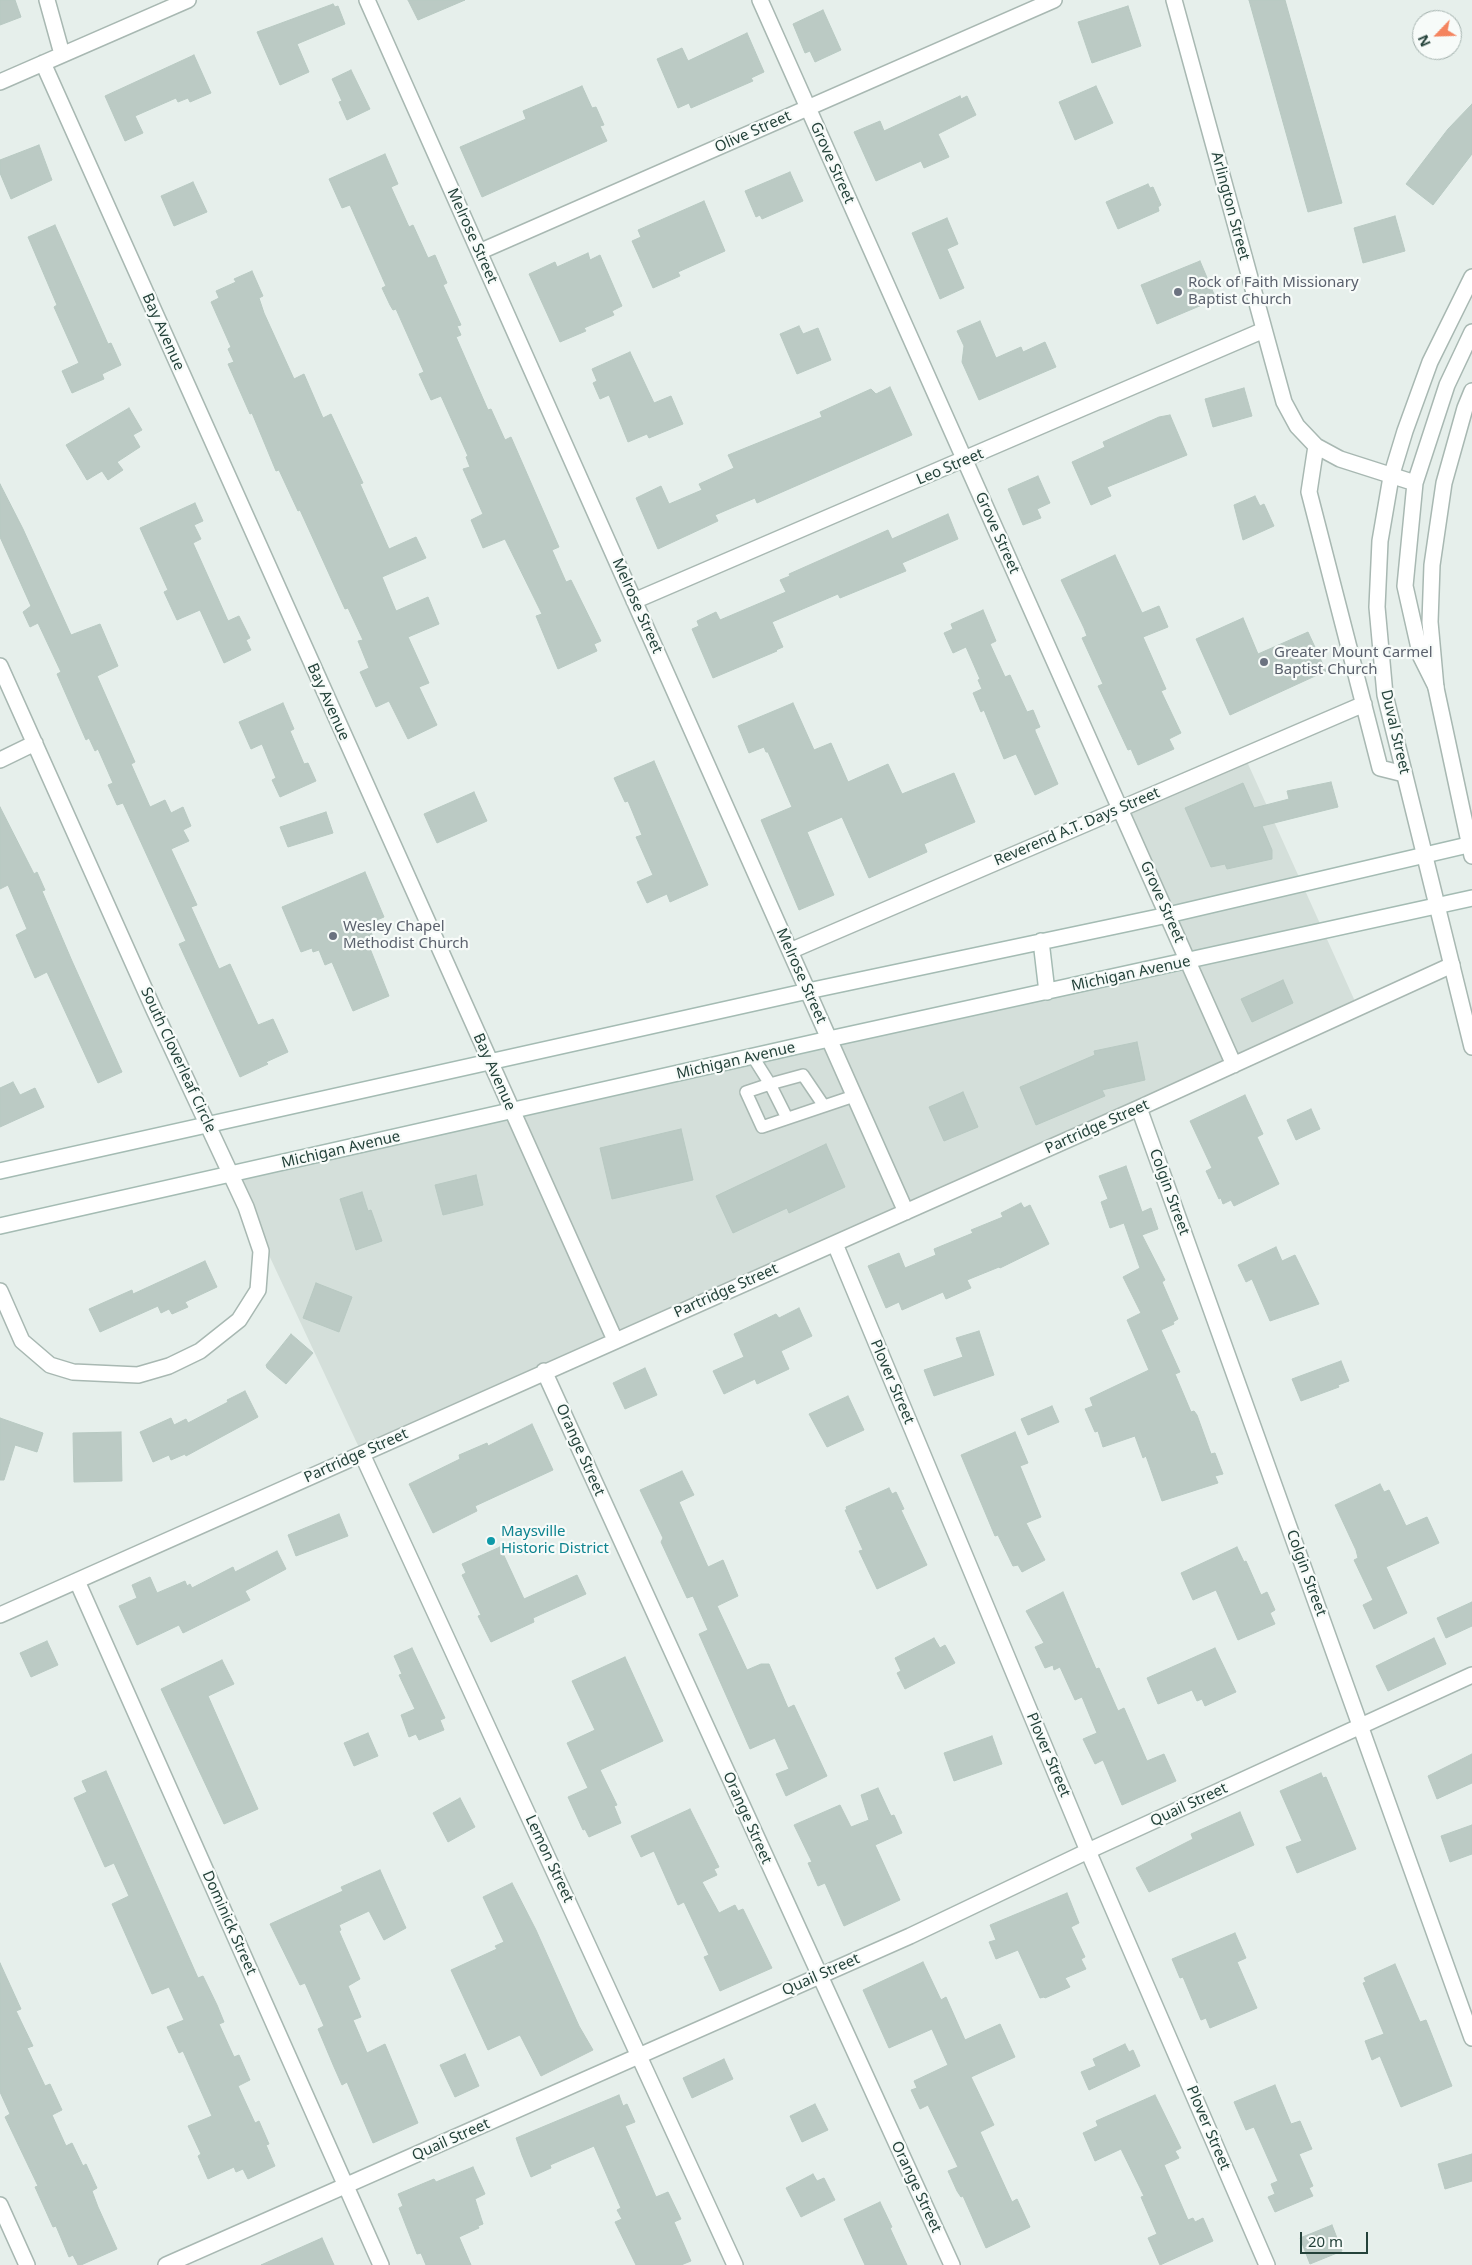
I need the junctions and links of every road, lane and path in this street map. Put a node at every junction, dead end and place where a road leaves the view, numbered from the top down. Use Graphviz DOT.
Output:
graph roads {
  1 [pos="47,0"];
  2 [pos="188,0"];
  3 [pos="367,0"];
  4 [pos="760,0"];
  5 [pos="1054,0"];
  6 [pos="1174,0"];
  7 [pos="62,54"];
  8 [pos="43,63"];
  9 [pos="0,82"];
  10 [pos="808,108"];
  11 [pos="479,252"];
  12 [pos="1472,277"];
  13 [pos="1264,330"];
  14 [pos="1472,332"];
  15 [pos="1472,391"];
  16 [pos="1316,446"];
  17 [pos="964,461"];
  18 [pos="1391,477"];
  19 [pos="1415,483"];
  20 [pos="634,601"];
  21 [pos="0,666"];
  22 [pos="1436,688"];
  23 [pos="1364,704"];
  24 [pos="36,743"];
  25 [pos="0,760"];
  26 [pos="1404,774"];
  27 [pos="1121,809"];
  28 [pos="1471,848"];
  29 [pos="1424,855"];
  30 [pos="1472,898"];
  31 [pos="1437,906"];
  32 [pos="1168,915"];
  33 [pos="1041,941"];
  34 [pos="790,951"];
  35 [pos="1188,961"];
  36 [pos="1452,965"];
  37 [pos="808,991"];
  38 [pos="1047,992"];
  39 [pos="829,1039"];
  40 [pos="1472,1047"];
  41 [pos="753,1057"];
  42 [pos="489,1062"];
  43 [pos="1234,1065"];
  44 [pos="770,1084"];
  45 [pos="854,1096"];
  46 [pos="824,1106"];
  47 [pos="1139,1108"];
  48 [pos="511,1111"];
  49 [pos="788,1118"];
  50 [pos="208,1126"];
  51 [pos="0,1171"];
  52 [pos="231,1174"];
  53 [pos="906,1212"];
  54 [pos="0,1226"];
  55 [pos="835,1244"];
  56 [pos="0,1291"];
  57 [pos="615,1340"];
  58 [pos="544,1371"];
  59 [pos="362,1454"];
  60 [pos="77,1581"];
  61 [pos="0,1615"];
  62 [pos="1472,1675"];
  63 [pos="1361,1726"];
  64 [pos="1088,1851"];
  65 [pos="819,1976"];
  66 [pos="1472,2038"];
  67 [pos="639,2056"];
  68 [pos="346,2187"];
  69 [pos="0,2205"];
  70 [pos="27,2265"];
  71 [pos="166,2265"];
  72 [pos="381,2265"];
  73 [pos="735,2265"];
  74 [pos="952,2265"];
  75 [pos="1267,2265"];
  1 -- 7 [label="street"];
  2 -- 7 [label="street"];
  3 -- 11 [label="street, Melrose Street"];
  4 -- 10 [label="street, Grove Street"];
  5 -- 10 [label="street, Olive Street"];
  6 -- 13 [label="street, Arlington Street"];
  7 -- 8 [label="street"];
  8 -- 9 [label="street"];
  8 -- 42 [label="street, Bay Avenue"];
  10 -- 11 [label="street, Olive Street"];
  10 -- 17 [label="street, Grove Street"];
  11 -- 20 [label="street, Melrose Street"];
  12 -- 18 [label="street, Duval Street"];
  13 -- 16 [label="street, Arlington Street"];
  13 -- 17 [label="street, Leo Street"];
  14 -- 19 [label="street"];
  15 -- 22 [label="street"];
  16 -- 18 [label="street, Arlington Street"];
  16 -- 23 [label="street"];
  17 -- 20 [label="street, Leo Street"];
  17 -- 27 [label="street, Grove Street"];
  18 -- 19 [label="street, Arlington Street"];
  18 -- 26 [label="street, Duval Street"];
  19 -- 22 [label="street"];
  20 -- 34 [label="street, Melrose Street"];
  21 -- 24 [label="street, South Cloverleaf Circle"];
  22 -- 28 [label="street"];
  23 -- 26 [label="street"];
  23 -- 27 [label="street, Reverend A.T. Days Street"];
  24 -- 25 [label="street"];
  24 -- 50 [label="street, South Cloverleaf Circle"];
  26 -- 29 [label="street, Duval Street"];
  27 -- 32 [label="street, Grove Street"];
  27 -- 34 [label="street, Reverend A.T. Days Street"];
  28 -- 29 [label="street"];
  29 -- 31 [label="street, Duval Street"];
  29 -- 32 [label="street"];
  30 -- 31 [label="street, Michigan Avenue"];
  31 -- 35 [label="street, Michigan Avenue"];
  31 -- 36 [label="street, Duval Street"];
  32 -- 33 [label="street"];
  32 -- 35 [label="street, Grove Street"];
  33 -- 37 [label="street"];
  33 -- 38 [label="street"];
  34 -- 37 [label="street, Melrose Street"];
  35 -- 38 [label="street, Michigan Avenue"];
  35 -- 43 [label="street, Grove Street"];
  36 -- 40 [label="street, Duval Street"];
  36 -- 43 [label="street, Partridge Street"];
  37 -- 39 [label="street, Melrose Street"];
  37 -- 42 [label="street"];
  38 -- 39 [label="street, Michigan Avenue"];
  39 -- 41 [label="street, Michigan Avenue"];
  39 -- 45 [label="street, Melrose Street"];
  41 -- 44 [label="lane"];
  41 -- 48 [label="street, Michigan Avenue"];
  42 -- 48 [label="street, Bay Avenue"];
  42 -- 50 [label="street"];
  43 -- 47 [label="street, Partridge Street"];
  44 -- 46 [label="lane"];
  44 -- 49 [label="lane"];
  44 -- 49 [label="lane"];
  45 -- 46 [label="lane"];
  45 -- 53 [label="street, Melrose Street"];
  46 -- 49 [label="lane"];
  47 -- 53 [label="street, Partridge Street"];
  47 -- 63 [label="street, Colgin Street"];
  48 -- 52 [label="street, Michigan Avenue"];
  48 -- 57 [label="street, Bay Avenue"];
  50 -- 51 [label="street"];
  50 -- 52 [label="street, South Cloverleaf Circle"];
  52 -- 54 [label="street, Michigan Avenue"];
  52 -- 56 [label="street, South Cloverleaf Circle"];
  53 -- 55 [label="street, Partridge Street"];
  55 -- 57 [label="street, Partridge Street"];
  55 -- 64 [label="street, Plover Street"];
  57 -- 58 [label="street, Partridge Street"];
  58 -- 59 [label="street, Partridge Street"];
  58 -- 65 [label="street, Orange Street"];
  59 -- 60 [label="street, Partridge Street"];
  59 -- 67 [label="street, Lemon Street"];
  60 -- 61 [label="street, Partridge Street"];
  60 -- 68 [label="street, Dominick Street"];
  62 -- 63 [label="street, Quail Street"];
  63 -- 64 [label="street, Quail Street"];
  63 -- 66 [label="street, Colgin Street"];
  64 -- 65 [label="street, Quail Street"];
  64 -- 75 [label="street, Plover Street"];
  65 -- 67 [label="street, Quail Street"];
  65 -- 74 [label="street, Orange Street"];
  67 -- 68 [label="street, Quail Street"];
  67 -- 73 [label="street, Lemon Street"];
  68 -- 71 [label="street, Quail Street"];
  68 -- 72 [label="street, Dominick Street"];
  69 -- 70 [label="street"];
}
